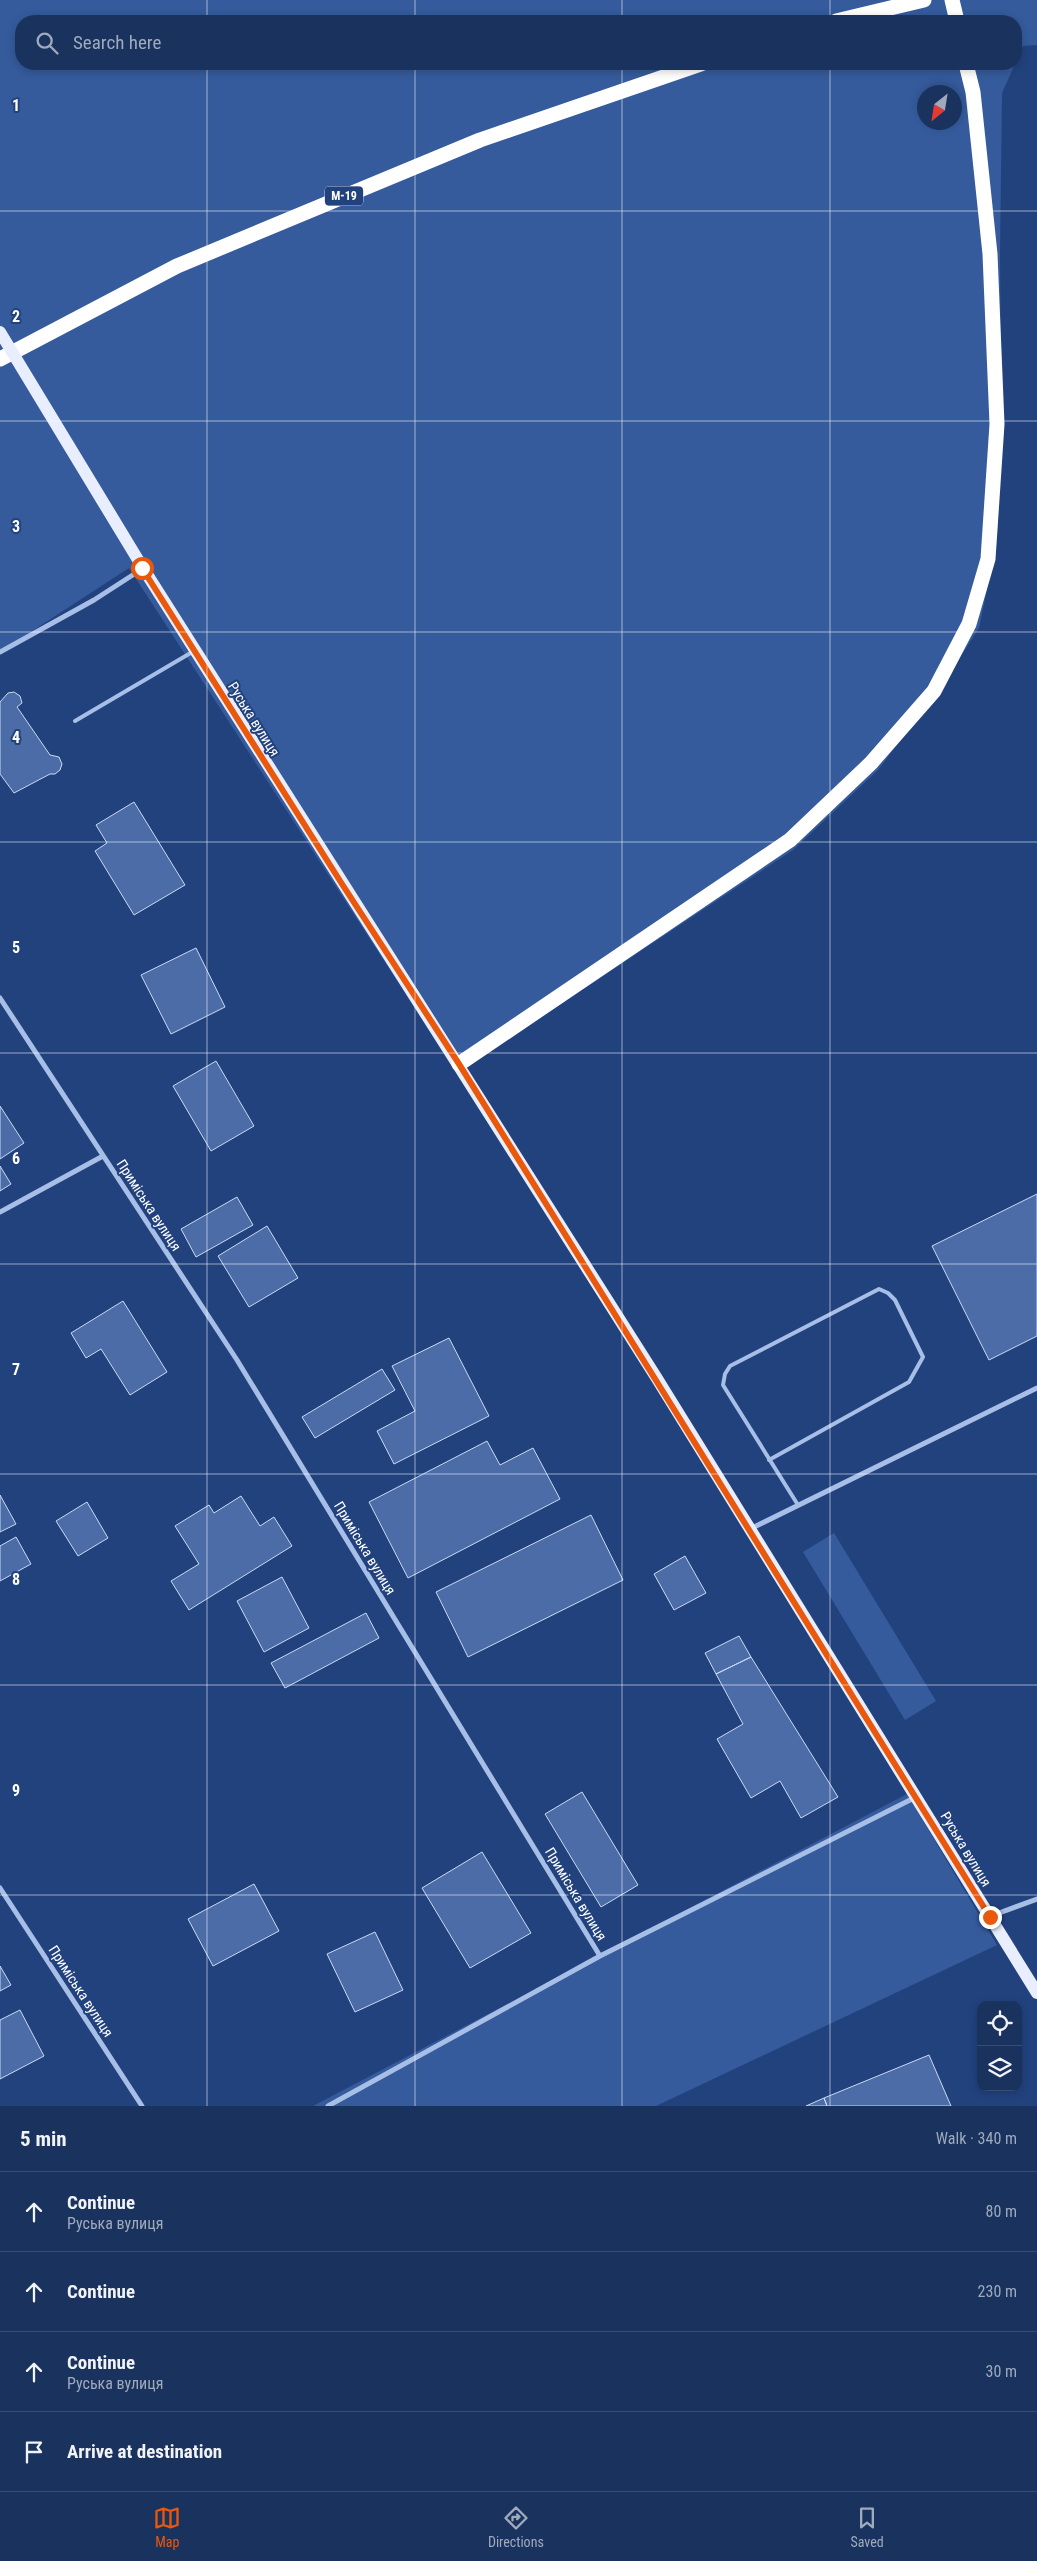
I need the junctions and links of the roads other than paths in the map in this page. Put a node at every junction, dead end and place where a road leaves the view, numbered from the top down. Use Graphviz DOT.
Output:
graph roads {
  1 [pos="924,0"];
  2 [pos="952,0"];
  3 [pos="861,15"];
  4 [pos="956,15"];
  5 [pos="684,70"];
  6 [pos="967,70"];
  7 [pos="0,332"];
  8 [pos="0,359"];
  9 [pos="142,568"];
  10 [pos="194,651"];
  11 [pos="0,652"];
  12 [pos="75,721"];
  13 [pos="0,998"];
  14 [pos="459,1064"];
  15 [pos="104,1156"];
  16 [pos="0,1212"];
  17 [pos="1037,1388"];
  18 [pos="769,1460"];
  19 [pos="798,1505"];
  20 [pos="749,1529"];
  21 [pos="916,1797"];
  22 [pos="0,1888"];
  23 [pos="1037,1899"];
  24 [pos="990,1917"];
  25 [pos="600,1956"];
  26 [pos="1037,1993"];
  27 [pos="142,2106"];
  28 [pos="328,2106"];
  1 -- 3 [label="highway"];
  2 -- 4 [label="highway"];
  5 -- 8 [label="highway, М-19"];
  6 -- 14 [label="highway"];
  7 -- 9 [label="main road, Руська вулиця, bridge"];
  9 -- 10 [label="main road, Руська вулиця"];
  9 -- 11 [label="street"];
  10 -- 12 [label="lane"];
  10 -- 14 [label="main road, Руська вулиця"];
  13 -- 15 [label="street, Приміська вулиця"];
  14 -- 20 [label="main road, Руська вулиця"];
  15 -- 16 [label="street, Приміська вулиця"];
  15 -- 25 [label="street, Приміська вулиця"];
  17 -- 19 [label="street"];
  18 -- 18 [label="lane"];
  18 -- 19 [label="lane"];
  19 -- 20 [label="street"];
  20 -- 21 [label="main road, Руська вулиця"];
  21 -- 24 [label="main road, Руська вулиця"];
  21 -- 25 [label="street, Приміська вулиця"];
  22 -- 27 [label="street, Приміська вулиця"];
  23 -- 24 [label="street"];
  24 -- 26 [label="main road, Руська вулиця"];
  25 -- 28 [label="street, Приміська вулиця"];
}
